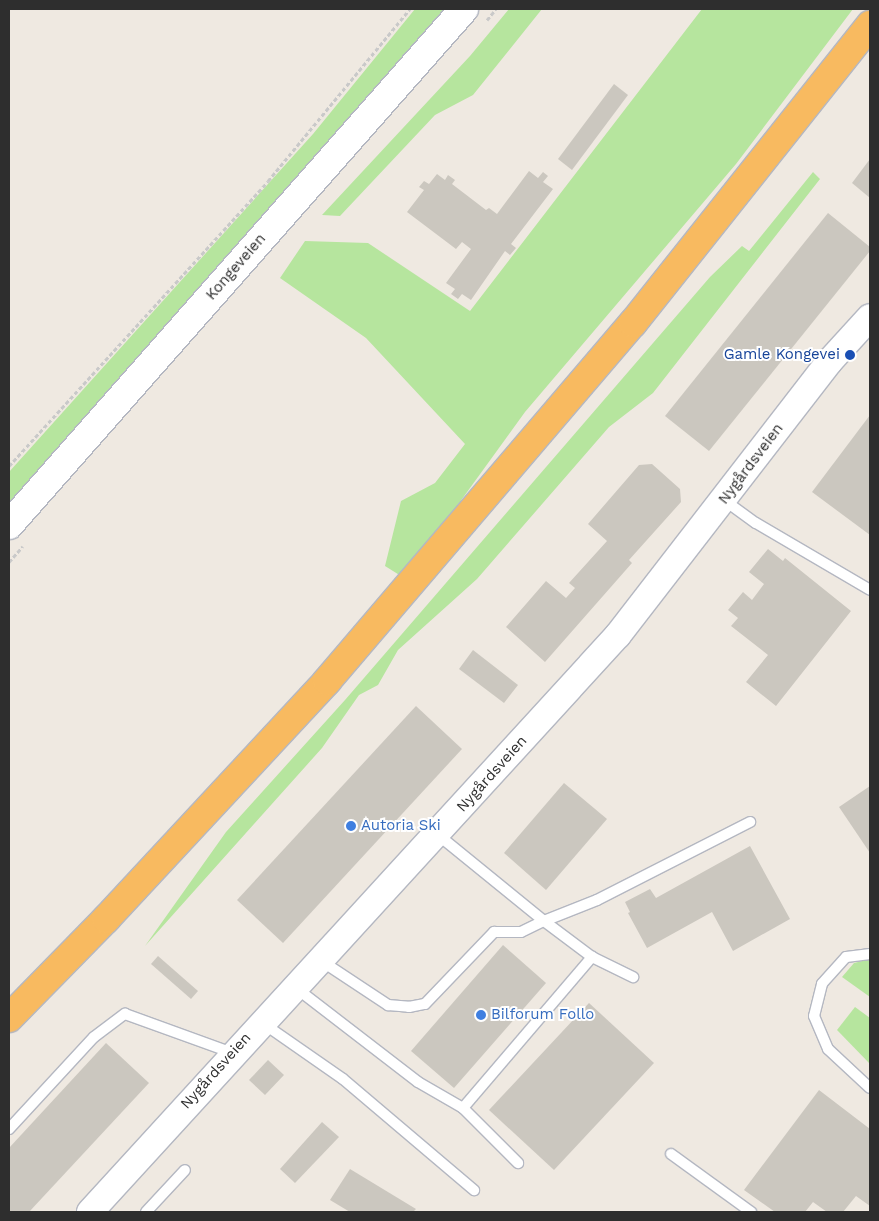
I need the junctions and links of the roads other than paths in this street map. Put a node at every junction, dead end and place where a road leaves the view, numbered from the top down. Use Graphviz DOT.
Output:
graph roads {
  1 [pos="464,9"];
  2 [pos="866,9"];
  3 [pos="870,25"];
  4 [pos="870,50"];
  5 [pos="761,163"];
  6 [pos="870,317"];
  7 [pos="724,500"];
  8 [pos="9,525"];
  9 [pos="870,590"];
  10 [pos="750,822"];
  11 [pos="437,834"];
  12 [pos="544,921"];
  13 [pos="870,954"];
  14 [pos="592,957"];
  15 [pos="319,959"];
  16 [pos="634,977"];
  17 [pos="294,986"];
  18 [pos="9,1018"];
  19 [pos="261,1022"];
  20 [pos="9,1037"];
  21 [pos="233,1052"];
  22 [pos="870,1088"];
  23 [pos="463,1108"];
  24 [pos="9,1129"];
  25 [pos="671,1154"];
  26 [pos="518,1162"];
  27 [pos="185,1170"];
  28 [pos="474,1190"];
  29 [pos="90,1212"];
  30 [pos="146,1212"];
  31 [pos="751,1212"];
  1 -- 8 [label="main road, Kongeveien"];
  2 -- 5 [label="highway"];
  3 -- 5 [label="highway"];
  4 -- 20 [label="highway"];
  5 -- 18 [label="highway"];
  6 -- 7 [label="street, Nygårdsveien"];
  7 -- 9 [label="lane"];
  7 -- 11 [label="street, Nygårdsveien"];
  10 -- 12 [label="lane"];
  11 -- 12 [label="lane"];
  11 -- 15 [label="street, Nygårdsveien"];
  12 -- 14 [label="lane"];
  12 -- 15 [label="lane"];
  13 -- 22 [label="lane"];
  14 -- 16 [label="lane"];
  14 -- 23 [label="lane"];
  15 -- 17 [label="street, Nygårdsveien"];
  17 -- 19 [label="street, Nygårdsveien"];
  17 -- 23 [label="lane"];
  19 -- 21 [label="street, Nygårdsveien"];
  19 -- 28 [label="lane"];
  21 -- 24 [label="lane"];
  21 -- 29 [label="street, Nygårdsveien"];
  23 -- 26 [label="lane"];
  25 -- 31 [label="lane"];
  27 -- 30 [label="lane"];
}
